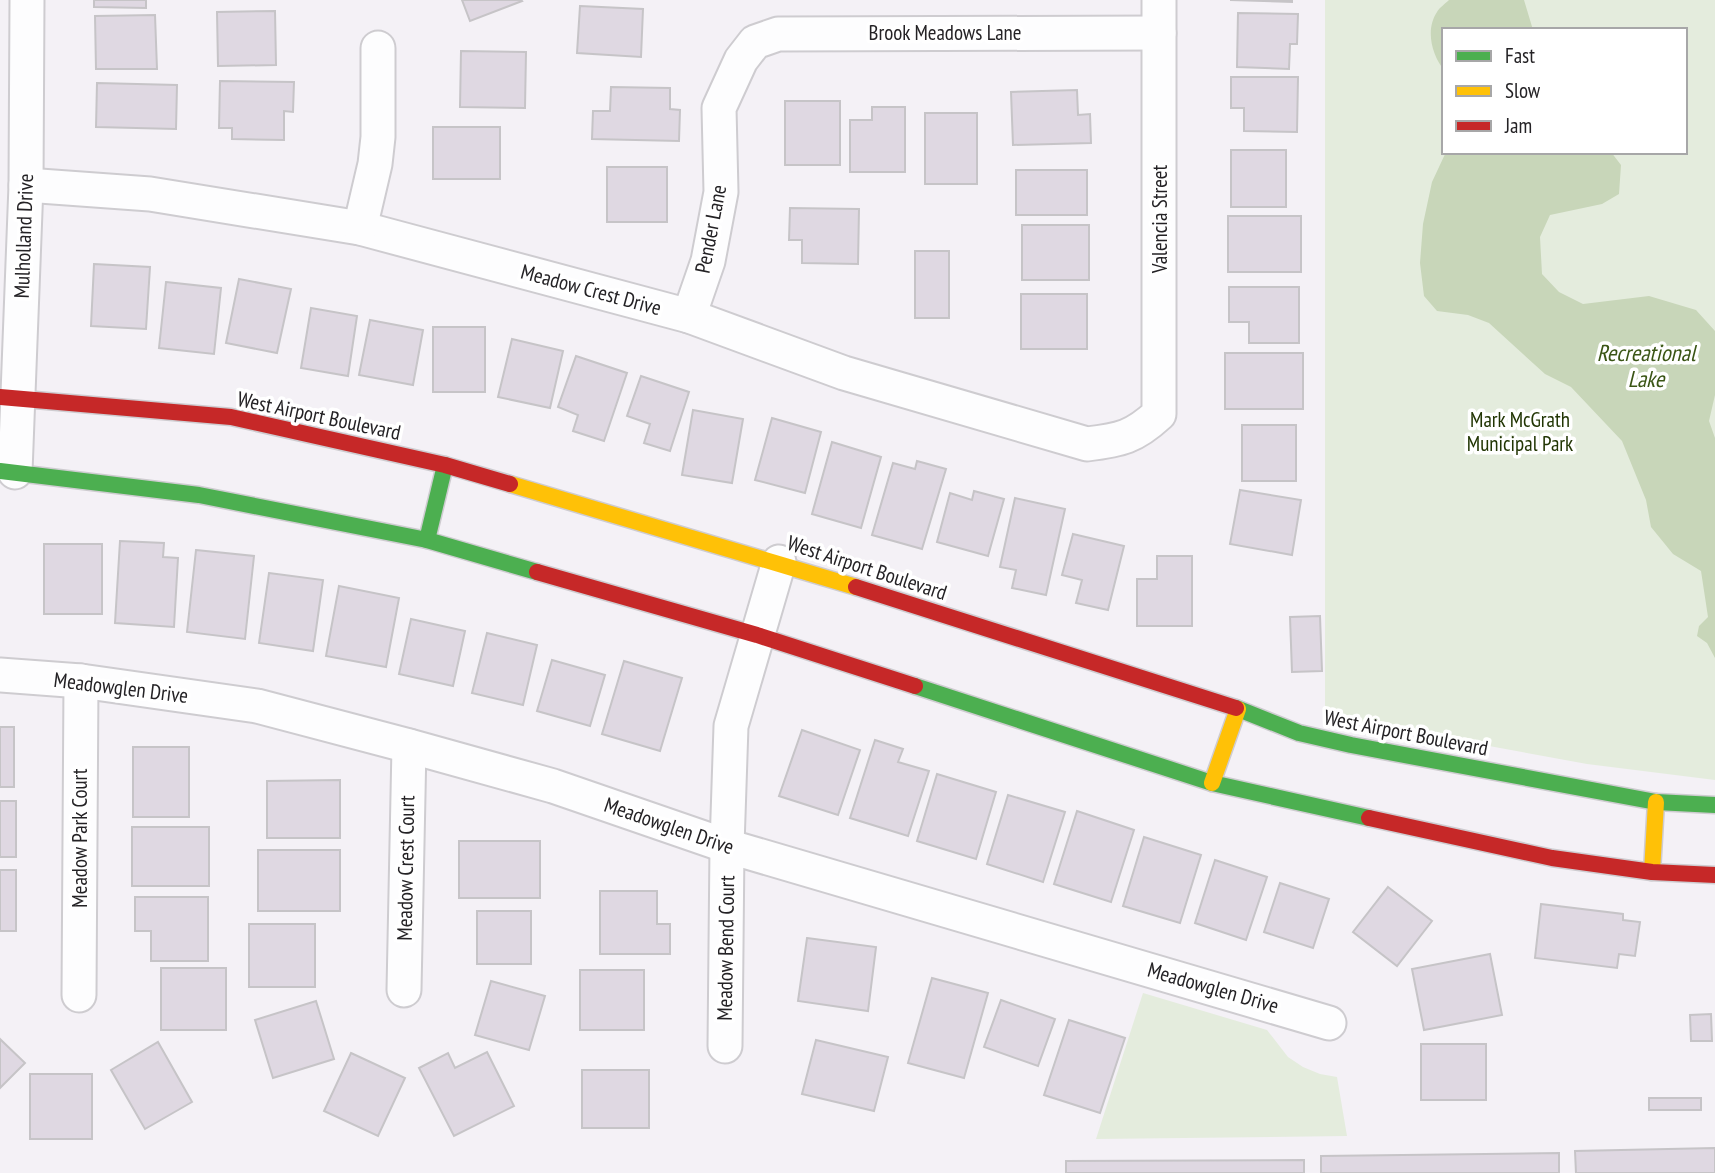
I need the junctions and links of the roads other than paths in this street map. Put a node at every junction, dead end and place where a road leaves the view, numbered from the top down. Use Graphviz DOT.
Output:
graph roads {
  1 [pos="27,0"];
  2 [pos="1159,0"];
  3 [pos="1159,33"];
  4 [pos="378,48"];
  5 [pos="741,60"];
  6 [pos="26,185"];
  7 [pos="360,228"];
  8 [pos="689,316"];
  9 [pos="9,397"];
  10 [pos="1141,431"];
  11 [pos="445,465"];
  12 [pos="8,471"];
  13 [pos="427,540"];
  14 [pos="779,562"];
  15 [pos="757,635"];
  16 [pos="0,675"];
  17 [pos="81,681"];
  18 [pos="1238,709"];
  19 [pos="409,746"];
  20 [pos="1212,783"];
  21 [pos="1656,802"];
  22 [pos="1715,805"];
  23 [pos="727,846"];
  24 [pos="1651,872"];
  25 [pos="1715,875"];
  26 [pos="404,990"];
  27 [pos="79,995"];
  28 [pos="1329,1023"];
  29 [pos="725,1046"];
  1 -- 6 [label="street, Mulholland Drive"];
  2 -- 3 [label="street, Valencia Street"];
  3 -- 5 [label="street, Brook Meadows Lane"];
  3 -- 10 [label="street, Valencia Street"];
  4 -- 7 [label="street"];
  5 -- 8 [label="street, Pender Lane"];
  6 -- 7 [label="street, Meadow Crest Drive"];
  6 -- 9 [label="street, Mulholland Drive"];
  7 -- 8 [label="street, Meadow Crest Drive"];
  8 -- 10 [label="street, Meadow Crest Drive"];
  9 -- 11 [label="main road, West Airport Boulevard"];
  9 -- 12 [label="street, Mulholland Drive"];
  11 -- 13 [label="main road"];
  11 -- 14 [label="main road, West Airport Boulevard"];
  12 -- 13 [label="main road"];
  13 -- 15 [label="main road"];
  14 -- 15 [label="street, Meadow Bend Court"];
  14 -- 18 [label="main road, West Airport Boulevard"];
  15 -- 20 [label="main road"];
  15 -- 23 [label="street, Meadow Bend Court"];
  16 -- 17 [label="street, Meadowglen Drive"];
  17 -- 19 [label="street, Meadowglen Drive"];
  17 -- 27 [label="street, Meadow Park Court"];
  18 -- 20 [label="main road"];
  18 -- 21 [label="main road, West Airport Boulevard"];
  19 -- 23 [label="street, Meadowglen Drive"];
  19 -- 26 [label="street, Meadow Crest Court"];
  20 -- 24 [label="main road"];
  21 -- 22 [label="main road, West Airport Boulevard"];
  21 -- 24 [label="main road"];
  23 -- 28 [label="street, Meadowglen Drive"];
  23 -- 29 [label="street, Meadow Bend Court"];
  24 -- 25 [label="main road"];
}
